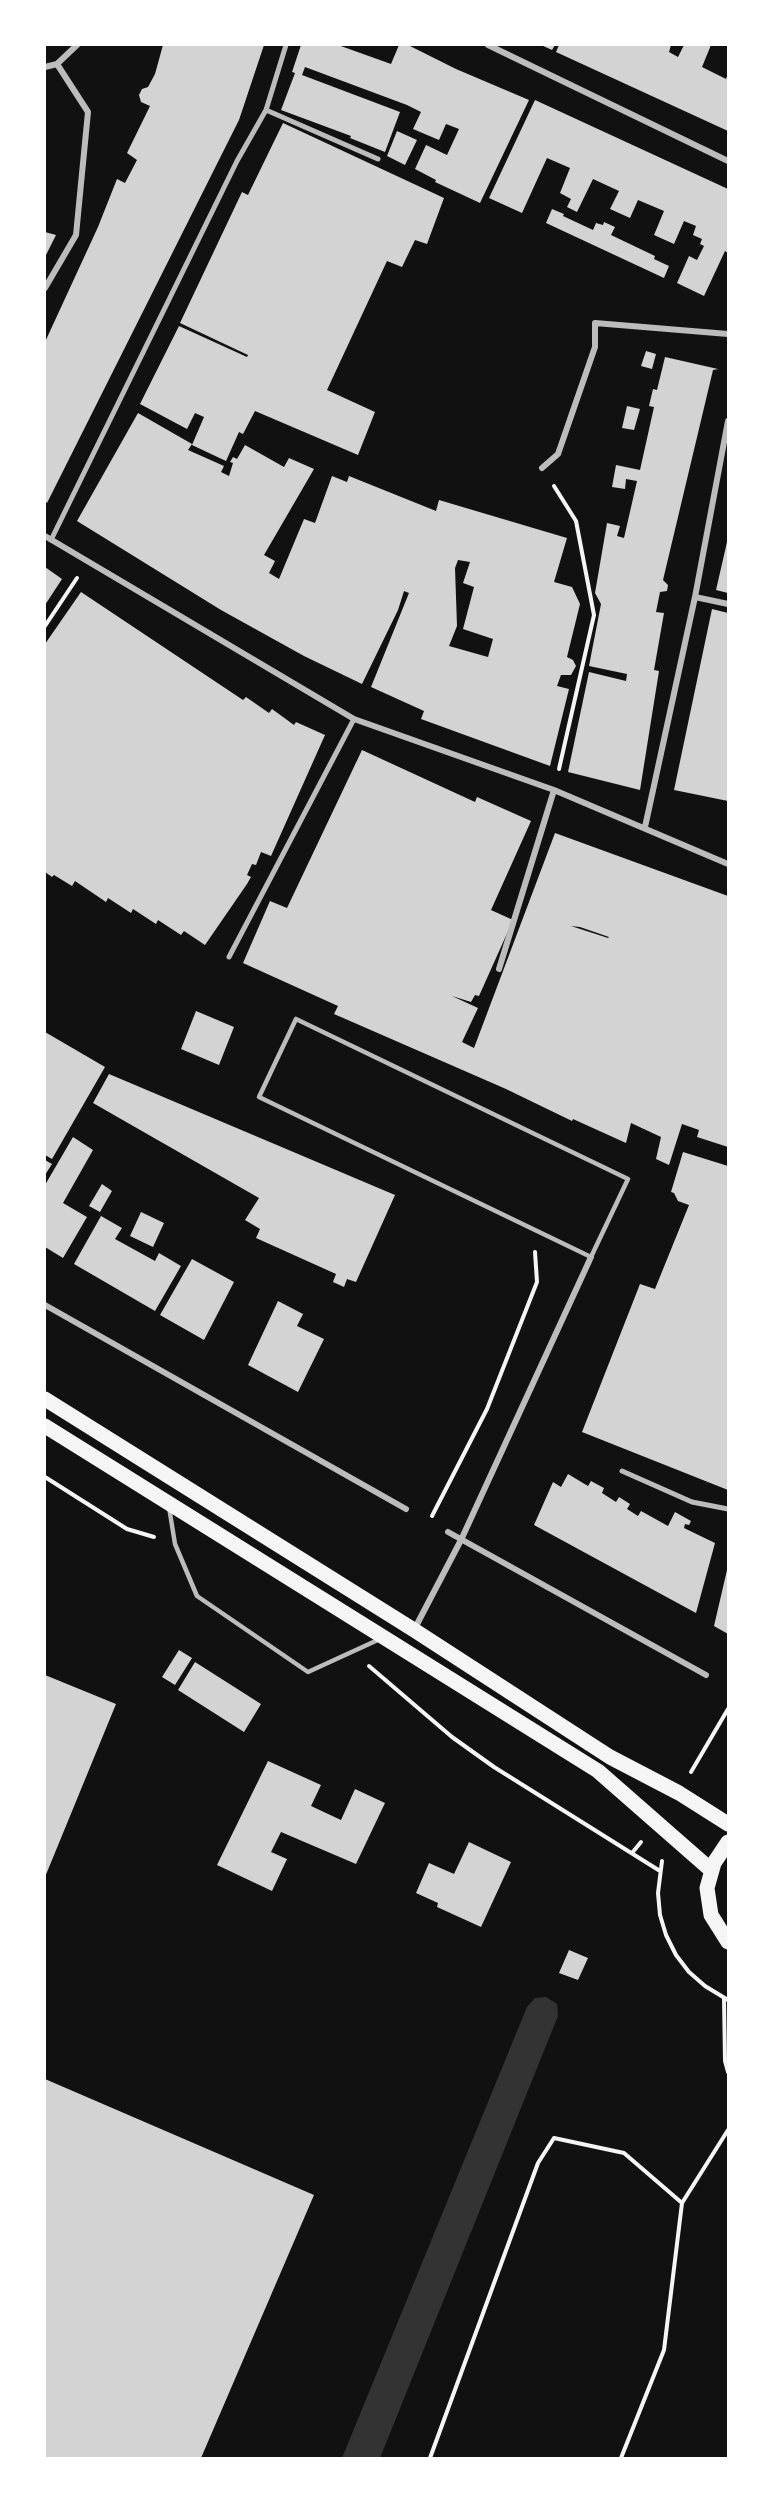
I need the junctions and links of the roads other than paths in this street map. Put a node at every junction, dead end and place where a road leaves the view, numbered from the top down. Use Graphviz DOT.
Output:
graph roads {
  1 [pos="77,45"];
  2 [pos="286,45"];
  3 [pos="488,45"];
  4 [pos="57,64"];
  5 [pos="45,67"];
  6 [pos="266,110"];
  7 [pos="378,159"];
  8 [pos="728,161"];
  9 [pos="45,288"];
  10 [pos="728,334"];
  11 [pos="728,421"];
  12 [pos="542,468"];
  13 [pos="48,538"];
  14 [pos="695,597"];
  15 [pos="728,604"];
  16 [pos="354,719"];
  17 [pos="554,790"];
  18 [pos="645,827"];
  19 [pos="728,864"];
  20 [pos="229,957"];
  21 [pos="499,969"];
  22 [pos="591,1257"];
  23 [pos="45,1305"];
  24 [pos="45,1399"];
  25 [pos="45,1425"];
  26 [pos="622,1471"];
  27 [pos="168,1502"];
  28 [pos="406,1509"];
  29 [pos="728,1509"];
  30 [pos="448,1532"];
  31 [pos="461,1540"];
  32 [pos="414,1630"];
  33 [pos="383,1638"];
  34 [pos="706,1675"];
  35 [pos="728,1824"];
  36 [pos="728,1842"];
  37 [pos="711,1870"];
  38 [pos="728,1942"];
  1 -- 4 [label="street"];
  2 -- 6 [label="street"];
  3 -- 8 [label="street"];
  4 -- 5 [label="street"];
  4 -- 9 [label="street"];
  6 -- 7 [label="street"];
  6 -- 13 [label="street"];
  10 -- 12 [label="street"];
  11 -- 14 [label="street"];
  13 -- 16 [label="street"];
  14 -- 15 [label="street"];
  14 -- 18 [label="street"];
  16 -- 17 [label="street"];
  16 -- 20 [label="street"];
  17 -- 18 [label="street"];
  17 -- 21 [label="street"];
  18 -- 19 [label="street"];
  22 -- 22 [label="lane"];
  22 -- 31 [label="street"];
  23 -- 28 [label="street"];
  24 -- 32 [label="main road"];
  25 -- 27 [label="main road"];
  26 -- 29 [label="street"];
  27 -- 33 [label="main road"];
  27 -- 33 [label="lane"];
  30 -- 31 [label="street"];
  31 -- 32 [label="street"];
  31 -- 34 [label="street"];
  32 -- 35 [label="main road"];
  33 -- 37 [label="main road"];
  36 -- 37 [label="main road"];
  37 -- 38 [label="main road"];
}
